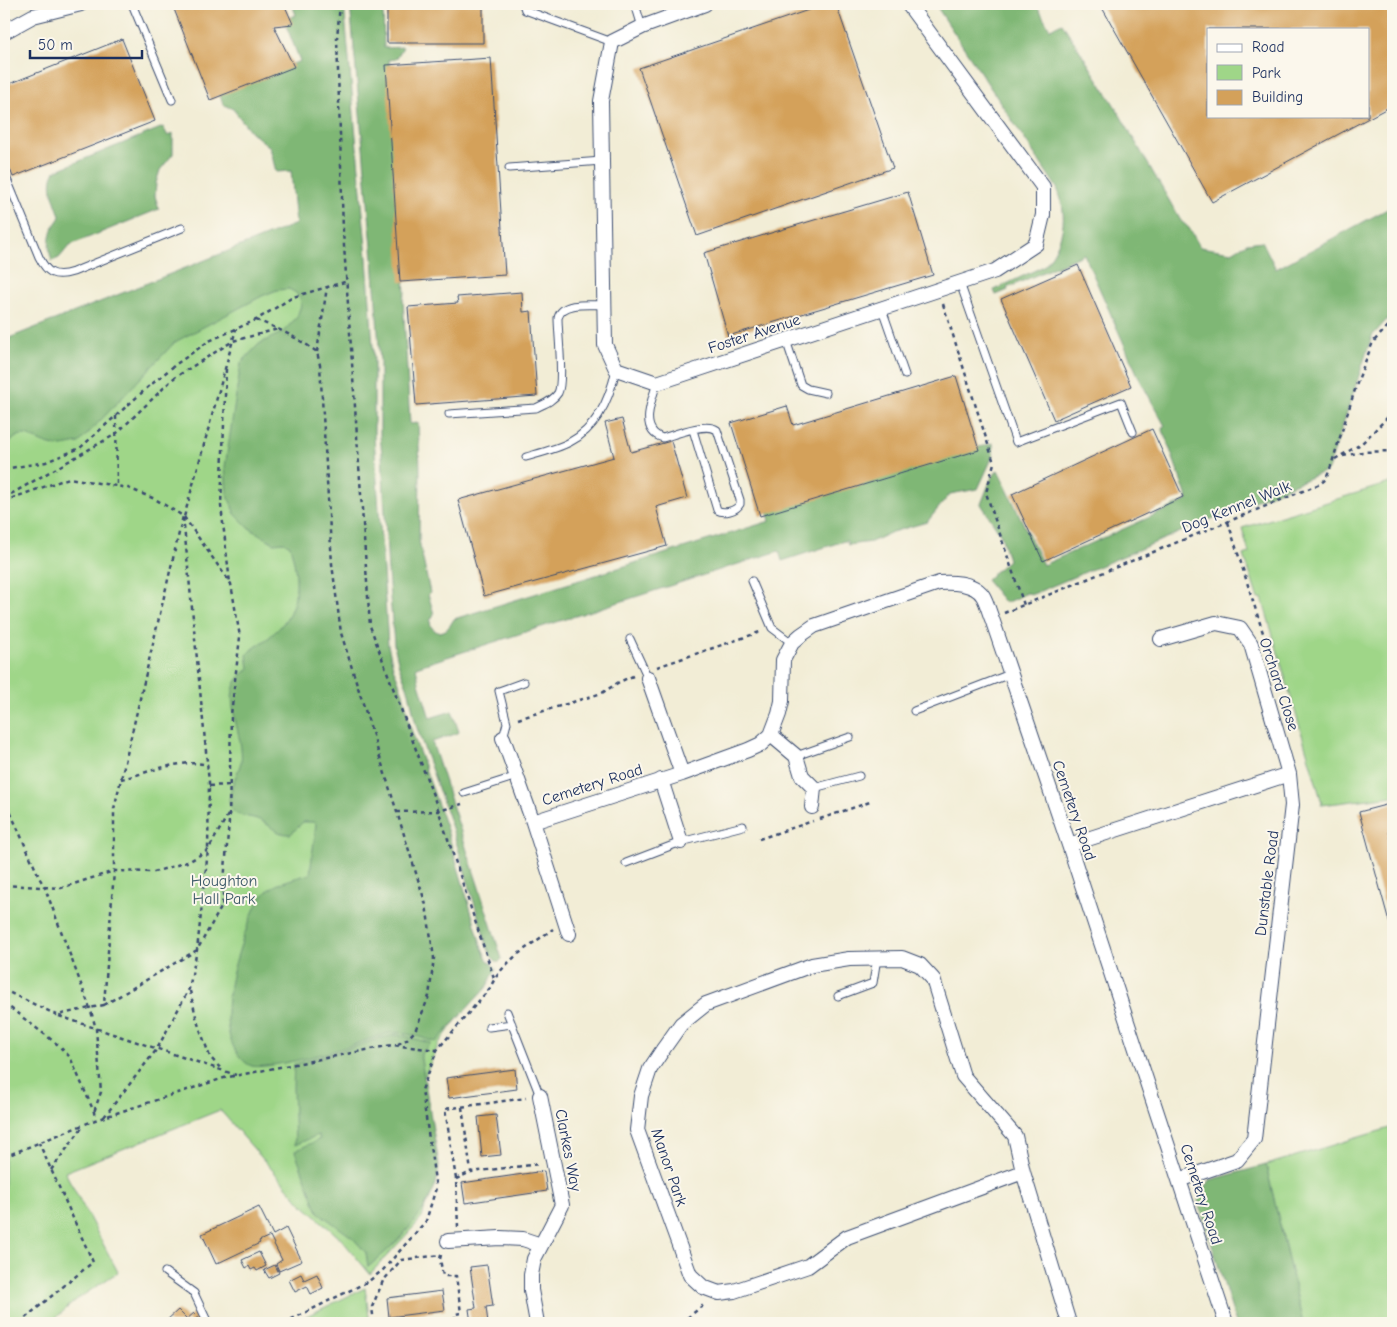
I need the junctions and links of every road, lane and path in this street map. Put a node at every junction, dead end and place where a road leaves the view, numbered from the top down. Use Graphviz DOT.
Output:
graph roads {
  1 [pos="82,4"];
  2 [pos="132,4"];
  3 [pos="340,4"];
  4 [pos="524,4"];
  5 [pos="635,4"];
  6 [pos="705,4"];
  7 [pos="908,4"];
  8 [pos="642,27"];
  9 [pos="4,32"];
  10 [pos="612,42"];
  11 [pos="172,100"];
  12 [pos="602,161"];
  13 [pos="509,168"];
  14 [pos="4,172"];
  15 [pos="182,228"];
  16 [pos="348,281"];
  17 [pos="960,284"];
  18 [pos="327,287"];
  19 [pos="939,291"];
  20 [pos="604,304"];
  21 [pos="882,309"];
  22 [pos="256,320"];
  23 [pos="1393,321"];
  24 [pos="236,329"];
  25 [pos="278,329"];
  26 [pos="786,340"];
  27 [pos="233,341"];
  28 [pos="317,352"];
  29 [pos="227,363"];
  30 [pos="616,369"];
  31 [pos="904,374"];
  32 [pos="658,383"];
  33 [pos="826,393"];
  34 [pos="1393,412"];
  35 [pos="449,414"];
  36 [pos="116,416"];
  37 [pos="693,430"];
  38 [pos="1133,432"];
  39 [pos="116,434"];
  40 [pos="1393,451"];
  41 [pos="526,457"];
  42 [pos="1339,457"];
  43 [pos="1333,460"];
  44 [pos="4,469"];
  45 [pos="117,486"];
  46 [pos="4,499"];
  47 [pos="184,517"];
  48 [pos="1228,521"];
  49 [pos="752,581"];
  50 [pos="231,584"];
  51 [pos="1024,605"];
  52 [pos="992,619"];
  53 [pos="1264,638"];
  54 [pos="630,639"];
  55 [pos="1161,639"];
  56 [pos="792,643"];
  57 [pos="1010,674"];
  58 [pos="648,678"];
  59 [pos="524,682"];
  60 [pos="914,711"];
  61 [pos="771,735"];
  62 [pos="850,737"];
  63 [pos="503,738"];
  64 [pos="796,756"];
  65 [pos="208,765"];
  66 [pos="682,774"];
  67 [pos="1289,774"];
  68 [pos="517,776"];
  69 [pos="859,776"];
  70 [pos="121,779"];
  71 [pos="661,780"];
  72 [pos="230,785"];
  73 [pos="209,786"];
  74 [pos="814,788"];
  75 [pos="464,793"];
  76 [pos="4,798"];
  77 [pos="812,807"];
  78 [pos="229,812"];
  79 [pos="533,822"];
  80 [pos="743,826"];
  81 [pos="681,842"];
  82 [pos="1068,845"];
  83 [pos="208,850"];
  84 [pos="626,863"];
  85 [pos="114,872"];
  86 [pos="4,885"];
  87 [pos="45,888"];
  88 [pos="566,927"];
  89 [pos="198,950"];
  90 [pos="876,958"];
  91 [pos="494,978"];
  92 [pos="189,989"];
  93 [pos="4,990"];
  94 [pos="838,996"];
  95 [pos="4,1003"];
  96 [pos="104,1005"];
  97 [pos="89,1007"];
  98 [pos="507,1012"];
  99 [pos="57,1015"];
  100 [pos="512,1024"];
  101 [pos="490,1027"];
  102 [pos="96,1029"];
  103 [pos="398,1044"];
  104 [pos="157,1049"];
  105 [pos="437,1050"];
  106 [pos="222,1071"];
  107 [pos="237,1075"];
  108 [pos="540,1096"];
  109 [pos="462,1107"];
  110 [pos="94,1112"];
  111 [pos="104,1117"];
  112 [pos="95,1120"];
  113 [pos="85,1124"];
  114 [pos="39,1142"];
  115 [pos="4,1157"];
  116 [pos="554,1162"];
  117 [pos="52,1170"];
  118 [pos="471,1172"];
  119 [pos="1023,1172"];
  120 [pos="456,1178"];
  121 [pos="1179,1180"];
  122 [pos="453,1241"];
  123 [pos="541,1246"];
  124 [pos="441,1254"];
  125 [pos="165,1272"];
  126 [pos="381,1272"];
  127 [pos="382,1284"];
  128 [pos="719,1293"];
  129 [pos="19,1323"];
  130 [pos="208,1323"];
  131 [pos="284,1323"];
  132 [pos="374,1323"];
  133 [pos="456,1323"];
  134 [pos="537,1323"];
  135 [pos="682,1323"];
  136 [pos="1069,1323"];
  137 [pos="1226,1323"];
  1 -- 9 [label="street"];
  2 -- 11 [label="lane"];
  3 -- 16 [label="path"];
  4 -- 10 [label="lane"];
  5 -- 8 [label="lane"];
  6 -- 8 [label="street"];
  7 -- 17 [label="street, Foster Avenue"];
  8 -- 10 [label="street"];
  10 -- 12 [label="street"];
  12 -- 13 [label="lane"];
  12 -- 20 [label="street"];
  14 -- 15 [label="lane"];
  16 -- 18 [label="path"];
  16 -- 91 [label="path"];
  17 -- 19 [label="street, Foster Avenue"];
  17 -- 38 [label="lane"];
  18 -- 22 [label="path"];
  18 -- 28 [label="path"];
  19 -- 21 [label="street, Foster Avenue"];
  19 -- 51 [label="path"];
  20 -- 30 [label="street"];
  20 -- 35 [label="lane"];
  21 -- 26 [label="street, Foster Avenue"];
  21 -- 31 [label="lane"];
  22 -- 24 [label="path"];
  22 -- 25 [label="path"];
  23 -- 43 [label="path, Dog Kennel Walk"];
  24 -- 27 [label="path"];
  24 -- 36 [label="path"];
  25 -- 27 [label="path"];
  25 -- 28 [label="path"];
  26 -- 32 [label="street, Foster Avenue"];
  26 -- 33 [label="lane"];
  27 -- 29 [label="path"];
  27 -- 39 [label="path"];
  28 -- 103 [label="path"];
  29 -- 47 [label="path"];
  29 -- 50 [label="path"];
  30 -- 32 [label="street"];
  30 -- 41 [label="lane"];
  32 -- 37 [label="lane"];
  34 -- 42 [label="path"];
  36 -- 39 [label="path"];
  36 -- 44 [label="path"];
  37 -- 37 [label="lane"];
  39 -- 45 [label="path"];
  39 -- 46 [label="path"];
  40 -- 42 [label="path"];
  42 -- 43 [label="path"];
  43 -- 48 [label="path, Dog Kennel Walk"];
  45 -- 46 [label="path"];
  45 -- 47 [label="path"];
  47 -- 50 [label="path"];
  47 -- 65 [label="path"];
  47 -- 70 [label="path"];
  48 -- 51 [label="path, Dog Kennel Walk"];
  48 -- 53 [label="path"];
  49 -- 56 [label="lane"];
  50 -- 72 [label="path"];
  51 -- 52 [label="path, Dog Kennel Walk"];
  52 -- 56 [label="street, Cemetery Road"];
  52 -- 57 [label="street, Cemetery Road"];
  54 -- 58 [label="lane"];
  55 -- 67 [label="street, Orchard Close"];
  56 -- 61 [label="street"];
  57 -- 60 [label="lane"];
  57 -- 82 [label="street, Cemetery Road"];
  58 -- 66 [label="street"];
  59 -- 63 [label="lane"];
  61 -- 64 [label="street"];
  61 -- 66 [label="street, Cemetery Road"];
  62 -- 64 [label="lane"];
  63 -- 68 [label="street, Cemetery Road"];
  64 -- 74 [label="street"];
  65 -- 70 [label="path"];
  65 -- 73 [label="path"];
  66 -- 71 [label="street, Cemetery Road"];
  67 -- 82 [label="street"];
  67 -- 121 [label="street, Dunstable Road"];
  68 -- 75 [label="lane"];
  68 -- 79 [label="street, Cemetery Road"];
  69 -- 74 [label="lane"];
  70 -- 85 [label="path"];
  71 -- 79 [label="street, Cemetery Road"];
  71 -- 81 [label="street, Cemetery Road"];
  72 -- 73 [label="path"];
  72 -- 78 [label="path"];
  73 -- 83 [label="path"];
  74 -- 77 [label="street"];
  76 -- 87 [label="path"];
  78 -- 83 [label="path"];
  78 -- 89 [label="path"];
  79 -- 88 [label="street, Cemetery Road"];
  80 -- 81 [label="lane"];
  81 -- 84 [label="lane"];
  82 -- 121 [label="street, Cemetery Road"];
  83 -- 85 [label="path"];
  83 -- 89 [label="path"];
  85 -- 87 [label="path"];
  85 -- 96 [label="path"];
  86 -- 87 [label="path"];
  87 -- 97 [label="path"];
  88 -- 91 [label="path"];
  89 -- 92 [label="path"];
  89 -- 96 [label="path"];
  90 -- 94 [label="lane"];
  90 -- 119 [label="street, Manor Park"];
  90 -- 128 [label="street, Manor Park"];
  91 -- 105 [label="path"];
  92 -- 104 [label="path"];
  92 -- 106 [label="path"];
  93 -- 99 [label="path"];
  95 -- 110 [label="path"];
  96 -- 97 [label="path"];
  97 -- 99 [label="path"];
  97 -- 102 [label="path"];
  98 -- 100 [label="lane"];
  99 -- 102 [label="path"];
  100 -- 101 [label="lane"];
  100 -- 108 [label="lane"];
  102 -- 104 [label="path"];
  102 -- 110 [label="path"];
  103 -- 105 [label="path"];
  103 -- 107 [label="path"];
  104 -- 106 [label="path"];
  104 -- 111 [label="path"];
  105 -- 126 [label="path"];
  106 -- 107 [label="path"];
  107 -- 111 [label="path"];
  108 -- 109 [label="path"];
  108 -- 116 [label="street, Clarkes Way"];
  109 -- 118 [label="path"];
  109 -- 120 [label="path"];
  110 -- 112 [label="path"];
  111 -- 112 [label="path"];
  112 -- 113 [label="path"];
  113 -- 114 [label="path"];
  113 -- 117 [label="path"];
  114 -- 115 [label="path"];
  114 -- 117 [label="path"];
  116 -- 118 [label="path"];
  116 -- 123 [label="street, Clarkes Way"];
  117 -- 129 [label="path"];
  118 -- 120 [label="path"];
  119 -- 128 [label="street"];
  119 -- 136 [label="street, Manor Park"];
  120 -- 122 [label="path"];
  121 -- 137 [label="street, Cemetery Road"];
  122 -- 123 [label="street"];
  122 -- 124 [label="path"];
  123 -- 134 [label="street, Clarkes Way"];
  124 -- 127 [label="path"];
  124 -- 133 [label="path"];
  125 -- 130 [label="lane"];
  126 -- 127 [label="path"];
  126 -- 131 [label="path"];
  127 -- 132 [label="path"];
  128 -- 135 [label="path"];
}
